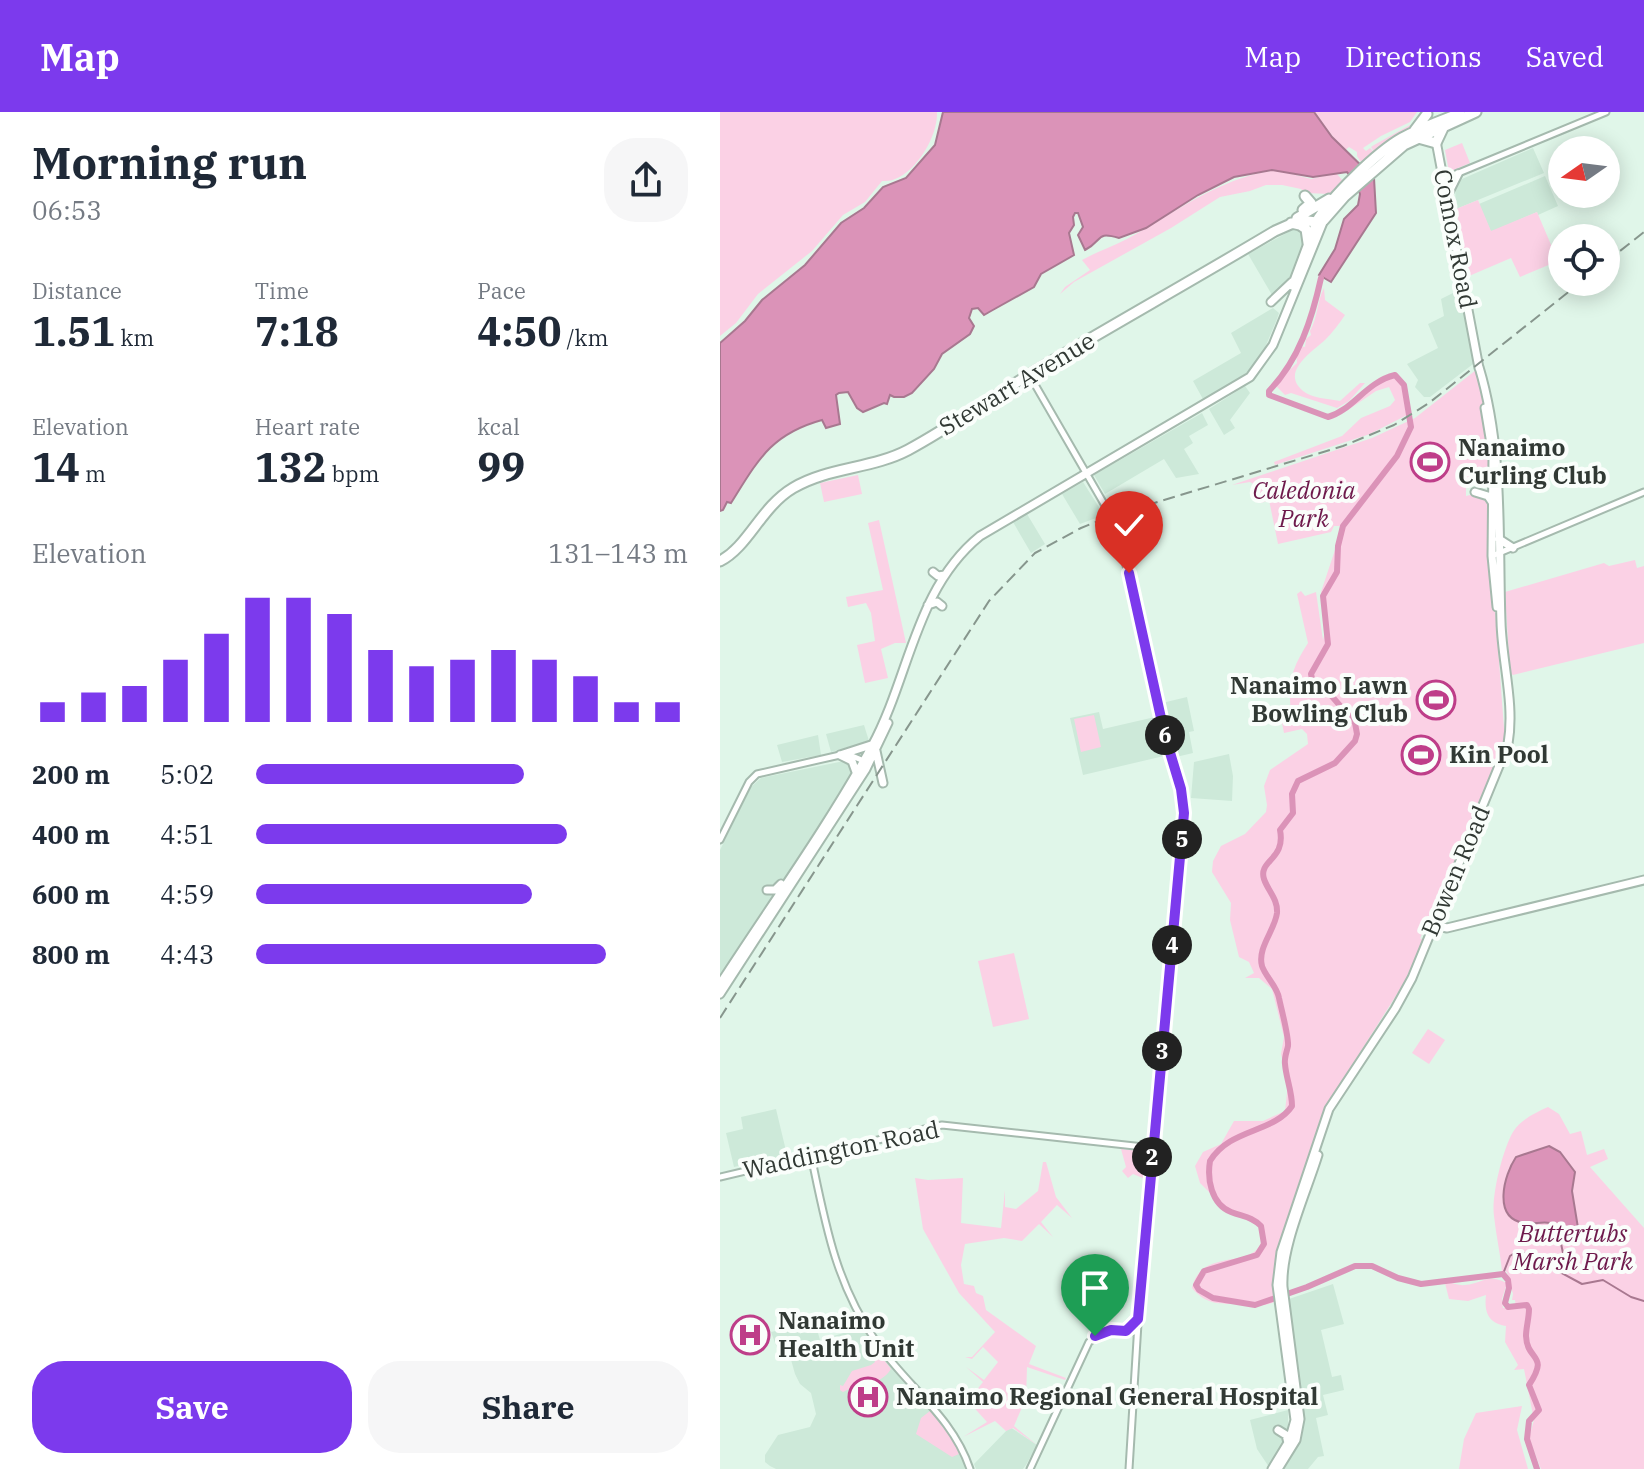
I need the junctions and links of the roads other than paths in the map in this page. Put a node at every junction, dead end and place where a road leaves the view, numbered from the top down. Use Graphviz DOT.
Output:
graph roads {
  1 [pos="1462,112"];
  2 [pos="1476,112"];
  3 [pos="1606,112"];
  4 [pos="1426,113"];
  5 [pos="1444,126"];
  6 [pos="1432,128"];
  7 [pos="1415,135"];
  8 [pos="1436,143"];
  9 [pos="1458,174"];
  10 [pos="1444,179"];
  11 [pos="1344,191"];
  12 [pos="1305,196"];
  13 [pos="1447,196"];
  14 [pos="1320,221"];
  15 [pos="1291,223"];
  16 [pos="1275,231"];
  17 [pos="1308,243"];
  18 [pos="1295,277"];
  19 [pos="1288,304"];
  20 [pos="1282,320"];
  21 [pos="1030,375"];
  22 [pos="1086,474"];
  23 [pos="1496,484"];
  24 [pos="1475,492"];
  25 [pos="1644,492"];
  26 [pos="1493,504"];
  27 [pos="1499,539"];
  28 [pos="1513,548"];
  29 [pos="1495,555"];
  30 [pos="720,561"];
  31 [pos="933,572"];
  32 [pos="945,575"];
  33 [pos="928,605"];
  34 [pos="942,606"];
  35 [pos="875,746"];
  36 [pos="840,755"];
  37 [pos="866,762"];
  38 [pos="858,774"];
  39 [pos="720,840"];
  40 [pos="793,871"];
  41 [pos="1644,880"];
  42 [pos="767,890"];
  43 [pos="1433,925"];
  44 [pos="720,984"];
  45 [pos="720,994"];
  46 [pos="1153,1148"];
  47 [pos="811,1155"];
  48 [pos="720,1177"];
  49 [pos="1282,1303"];
  50 [pos="1138,1319"];
  51 [pos="1126,1331"];
  52 [pos="1137,1332"];
  53 [pos="1278,1430"];
  54 [pos="1288,1444"];
  55 [pos="970,1469"];
  56 [pos="1030,1469"];
  57 [pos="1129,1469"];
  58 [pos="1272,1469"];
  59 [pos="1278,1469"];
  1 -- 6 [label="highway"];
  2 -- 5 [label="highway"];
  3 -- 9 [label="street"];
  4 -- 6 [label="street, Comox Road"];
  4 -- 7 [label="highway"];
  5 -- 6 [label="highway"];
  5 -- 8 [label="highway"];
  6 -- 7 [label="highway"];
  6 -- 8 [label="main road, Comox Road"];
  7 -- 8 [label="highway"];
  7 -- 11 [label="highway"];
  8 -- 10 [label="main road, Comox Road"];
  9 -- 10 [label="street"];
  9 -- 13 [label="main road"];
  10 -- 13 [label="main road, Comox Road"];
  11 -- 14 [label="highway"];
  11 -- 15 [label="highway"];
  12 -- 16 [label="highway"];
  13 -- 23 [label="main road, Comox Road"];
  14 -- 15 [label="highway, Stewart Avenue"];
  14 -- 17 [label="main road"];
  14 -- 19 [label="main road"];
  15 -- 16 [label="highway, Stewart Avenue"];
  15 -- 17 [label="highway"];
  16 -- 21 [label="highway, Stewart Avenue"];
  17 -- 18 [label="main road"];
  18 -- 19 [label="main road"];
  18 -- 20 [label="main road"];
  19 -- 20 [label="main road"];
  20 -- 22 [label="main road"];
  21 -- 22 [label="street"];
  21 -- 30 [label="highway, Stewart Avenue"];
  22 -- 32 [label="main road"];
  22 -- 46 [label="street"];
  23 -- 26 [label="main road, Bowen Road"];
  23 -- 27 [label="main road, Bowen Road"];
  24 -- 26 [label="main road"];
  25 -- 28 [label="street"];
  26 -- 29 [label="main road, Bowen Road"];
  27 -- 28 [label="main road"];
  27 -- 29 [label="main road, Bowen Road"];
  28 -- 29 [label="street"];
  29 -- 43 [label="main road, Bowen Road"];
  31 -- 32 [label="main road"];
  32 -- 33 [label="main road"];
  33 -- 34 [label="main road"];
  33 -- 35 [label="main road"];
  35 -- 36 [label="main road"];
  35 -- 37 [label="main road"];
  35 -- 38 [label="main road"];
  36 -- 37 [label="street"];
  36 -- 38 [label="main road"];
  36 -- 39 [label="street"];
  37 -- 38 [label="main road"];
  38 -- 40 [label="main road"];
  38 -- 45 [label="main road"];
  40 -- 42 [label="main road"];
  40 -- 44 [label="main road"];
  41 -- 43 [label="main road"];
  43 -- 49 [label="main road, Bowen Road"];
  46 -- 47 [label="street, Waddington Road"];
  46 -- 50 [label="street"];
  47 -- 48 [label="street, Waddington Road"];
  47 -- 55 [label="street"];
  49 -- 54 [label="main road, Bowen Road"];
  49 -- 59 [label="main road, Bowen Road"];
  50 -- 51 [label="street"];
  50 -- 52 [label="street"];
  51 -- 52 [label="street"];
  51 -- 56 [label="street"];
  52 -- 57 [label="street"];
  53 -- 54 [label="main road"];
  54 -- 58 [label="main road, Bowen Road"];
}
